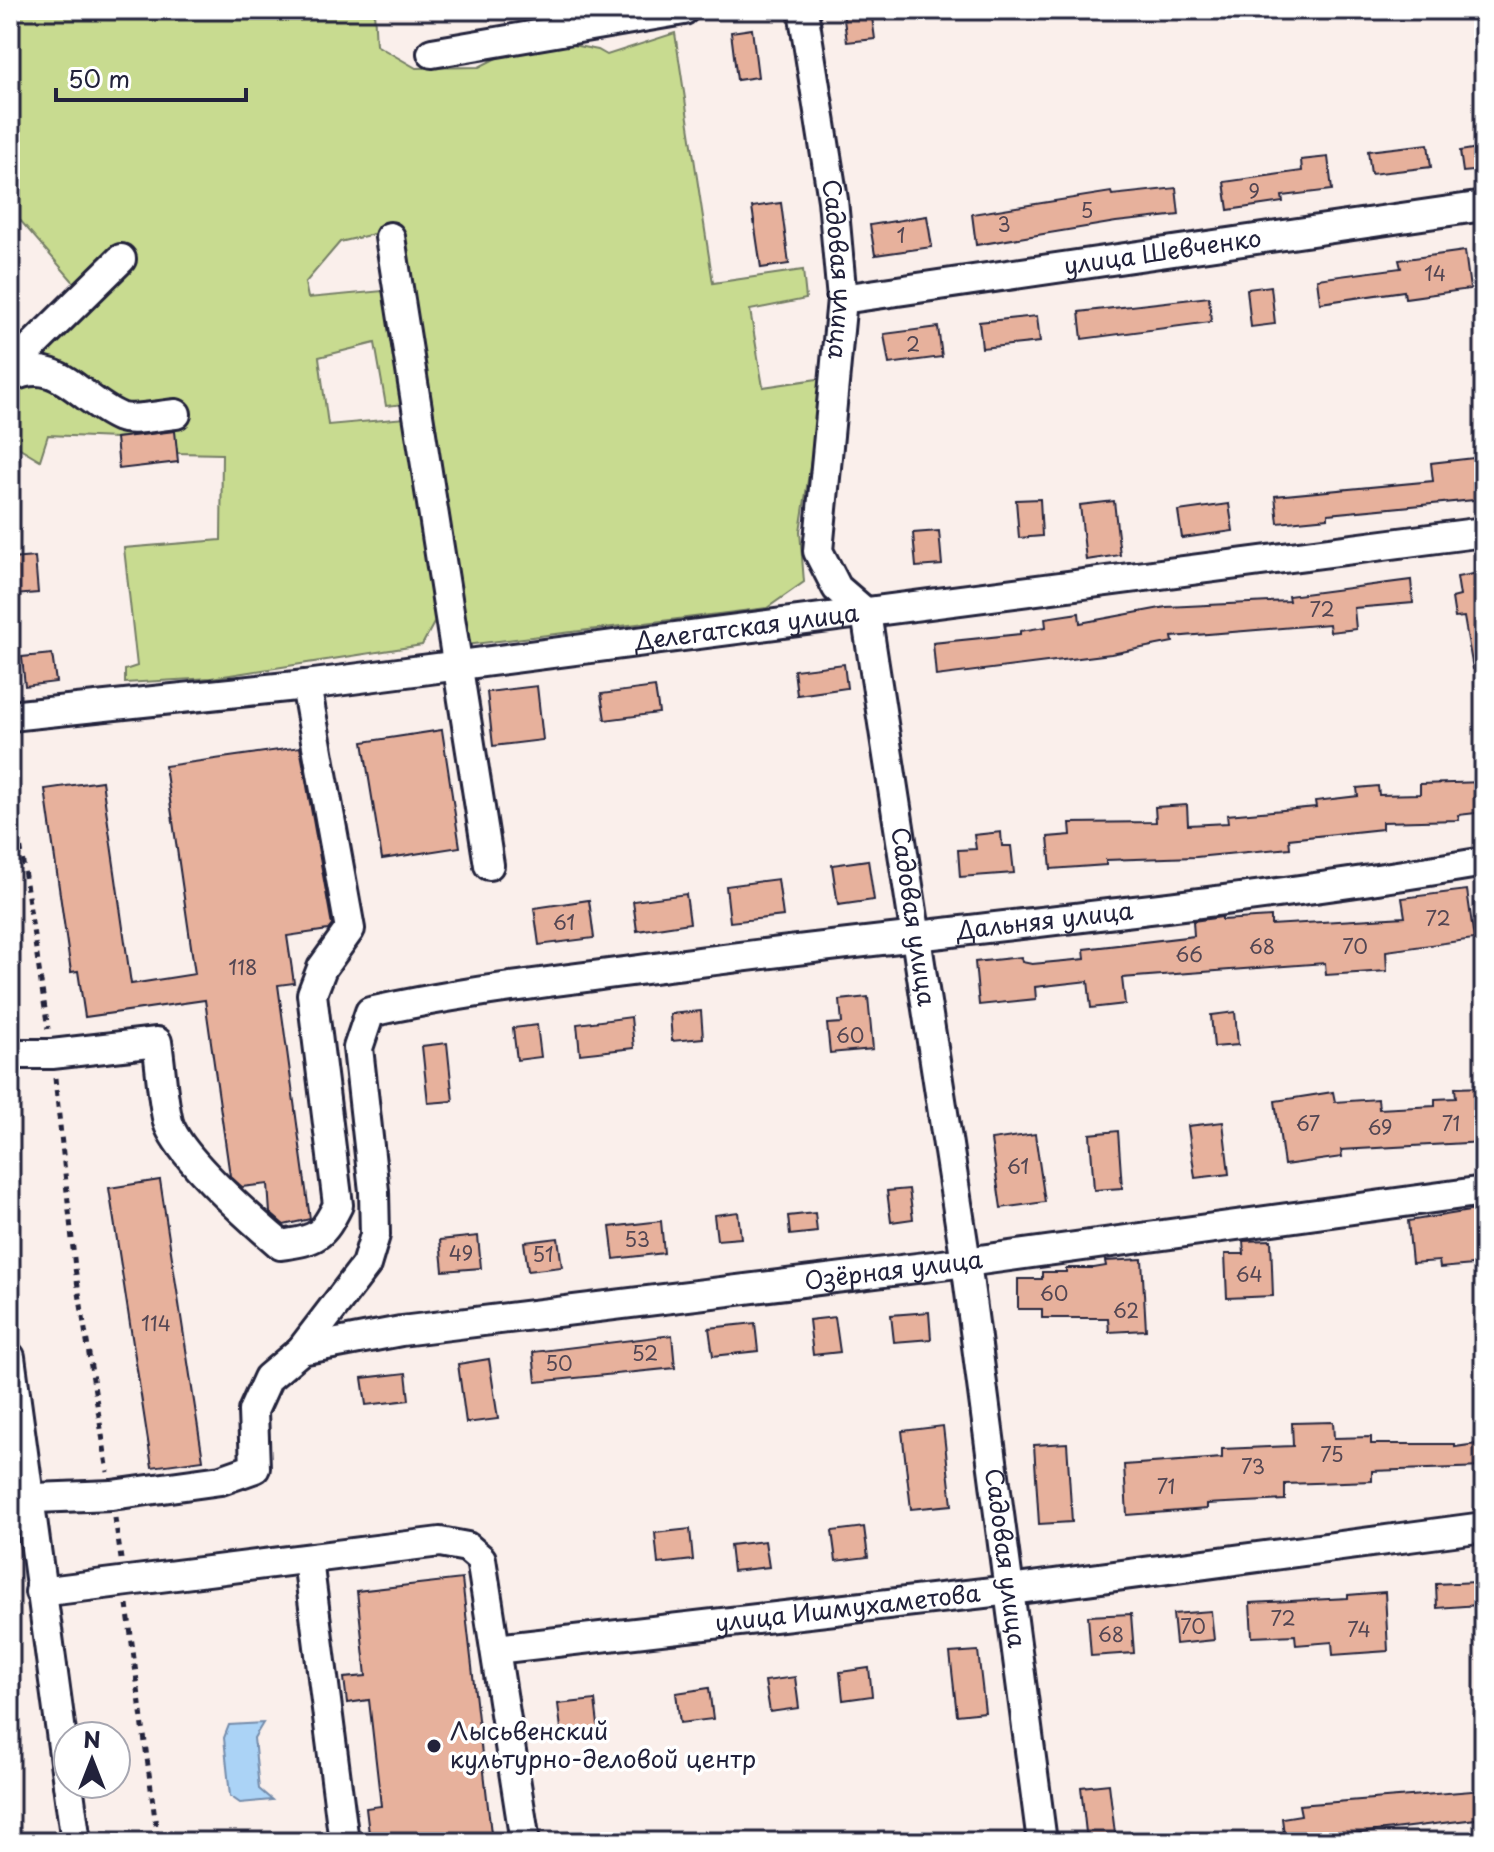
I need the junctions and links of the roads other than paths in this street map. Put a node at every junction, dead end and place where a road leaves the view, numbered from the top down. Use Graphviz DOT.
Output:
graph roads {
  1 [pos="684,10"];
  2 [pos="803,10"];
  3 [pos="432,53"];
  4 [pos="1484,206"];
  5 [pos="390,237"];
  6 [pos="121,259"];
  7 [pos="842,299"];
  8 [pos="10,368"];
  9 [pos="10,378"];
  10 [pos="176,414"];
  11 [pos="1484,532"];
  12 [pos="866,613"];
  13 [pos="456,665"];
  14 [pos="306,685"];
  15 [pos="10,716"];
  16 [pos="1484,862"];
  17 [pos="489,865"];
  18 [pos="914,934"];
  19 [pos="10,1054"];
  20 [pos="1484,1191"];
  21 [pos="966,1262"];
  22 [pos="301,1350"];
  23 [pos="10,1357"];
  24 [pos="19,1498"];
  25 [pos="1484,1527"];
  26 [pos="308,1560"];
  27 [pos="1010,1590"];
  28 [pos="40,1592"];
  29 [pos="496,1649"];
  30 [pos="59,1720"];
  31 [pos="70,1800"];
  32 [pos="76,1842"];
  33 [pos="344,1842"];
  34 [pos="525,1842"];
  35 [pos="1042,1842"];
  1 -- 3 [label="street"];
  2 -- 7 [label="street, Садовая улица"];
  4 -- 7 [label="street, улица Шевченко"];
  5 -- 13 [label="street"];
  6 -- 8 [label="street"];
  7 -- 12 [label="street, Садовая улица"];
  9 -- 10 [label="street"];
  11 -- 12 [label="street, Делегатская улица"];
  12 -- 13 [label="street, Делегатская улица"];
  12 -- 18 [label="street, Садовая улица"];
  13 -- 14 [label="street, Делегатская улица"];
  13 -- 17 [label="street"];
  14 -- 15 [label="street, Делегатская улица"];
  14 -- 19 [label="street"];
  16 -- 18 [label="street, Дальняя улица"];
  18 -- 21 [label="street, Садовая улица"];
  18 -- 22 [label="street, Дальняя улица"];
  20 -- 21 [label="street, Озёрная улица"];
  21 -- 22 [label="street, Озёрная улица"];
  21 -- 27 [label="street, Садовая улица"];
  22 -- 24 [label="street"];
  23 -- 24 [label="street"];
  24 -- 28 [label="street"];
  25 -- 27 [label="street, улица Ишмухаметова"];
  26 -- 28 [label="street"];
  26 -- 29 [label="street"];
  26 -- 33 [label="street"];
  27 -- 29 [label="street, улица Ишмухаметова"];
  27 -- 35 [label="street, Садовая улица"];
  28 -- 30 [label="street"];
  29 -- 34 [label="street"];
  31 -- 32 [label="street"];
}
